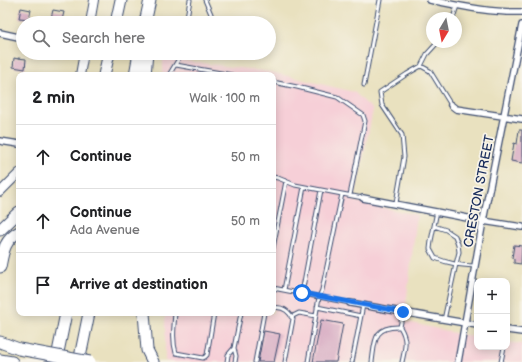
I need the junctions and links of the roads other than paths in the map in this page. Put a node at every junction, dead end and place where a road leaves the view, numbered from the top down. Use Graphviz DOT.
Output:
graph roads {
  1 [pos="94,0"];
  2 [pos="121,0"];
  3 [pos="126,0"];
  4 [pos="151,0"];
  5 [pos="190,0"];
  6 [pos="205,0"];
  7 [pos="380,0"];
  8 [pos="430,0"];
  9 [pos="457,6"];
  10 [pos="456,12"];
  11 [pos="522,12"];
  12 [pos="91,16"];
  13 [pos="118,16"];
  14 [pos="123,16"];
  15 [pos="147,16"];
  16 [pos="150,16"];
  17 [pos="187,16"];
  18 [pos="211,16"];
  19 [pos="522,24"];
  20 [pos="0,33"];
  21 [pos="16,36"];
  22 [pos="432,48"];
  23 [pos="83,60"];
  24 [pos="107,60"];
  25 [pos="114,60"];
  26 [pos="138,60"];
  27 [pos="146,60"];
  28 [pos="178,60"];
  29 [pos="176,65"];
  30 [pos="421,66"];
  31 [pos="81,72"];
  32 [pos="105,72"];
  33 [pos="112,72"];
  34 [pos="136,72"];
  35 [pos="145,72"];
  36 [pos="172,72"];
  37 [pos="215,72"];
  38 [pos="276,83"];
  39 [pos="364,85"];
  40 [pos="451,105"];
  41 [pos="504,116"];
  42 [pos="522,119"];
  43 [pos="0,141"];
  44 [pos="16,144"];
  45 [pos="16,176"];
  46 [pos="276,178"];
  47 [pos="286,181"];
  48 [pos="304,187"];
  49 [pos="321,190"];
  50 [pos="0,192"];
  51 [pos="342,194"];
  52 [pos="350,196"];
  53 [pos="363,198"];
  54 [pos="396,203"];
  55 [pos="437,212"];
  56 [pos="16,215"];
  57 [pos="483,221"];
  58 [pos="434,226"];
  59 [pos="522,227"];
  60 [pos="0,230"];
  61 [pos="276,233"];
  62 [pos="16,234"];
  63 [pos="456,264"];
  64 [pos="475,266"];
  65 [pos="0,267"];
  66 [pos="276,289"];
  67 [pos="284,290"];
  68 [pos="302,293"];
  69 [pos="319,297"];
  70 [pos="350,303"];
  71 [pos="363,305"];
  72 [pos="276,307"];
  73 [pos="317,307"];
  74 [pos="403,312"];
  75 [pos="61,316"];
  76 [pos="65,316"];
  77 [pos="88,316"];
  78 [pos="144,316"];
  79 [pos="175,316"];
  80 [pos="214,316"];
  81 [pos="239,316"];
  82 [pos="263,316"];
  83 [pos="316,316"];
  84 [pos="361,316"];
  85 [pos="291,317"];
  86 [pos="444,320"];
  87 [pos="465,324"];
  88 [pos="474,325"];
  89 [pos="400,327"];
  90 [pos="510,330"];
  91 [pos="522,332"];
  92 [pos="61,338"];
  93 [pos="0,342"];
  94 [pos="0,346"];
  95 [pos="234,348"];
  96 [pos="19,349"];
  97 [pos="503,350"];
  98 [pos="0,360"];
  99 [pos="12,362"];
  100 [pos="56,362"];
  101 [pos="79,362"];
  102 [pos="90,362"];
  103 [pos="153,362"];
  104 [pos="227,362"];
  105 [pos="235,362"];
  106 [pos="255,362"];
  107 [pos="285,362"];
  108 [pos="308,362"];
  109 [pos="352,362"];
  110 [pos="372,362"];
  111 [pos="402,362"];
  112 [pos="458,362"];
  113 [pos="501,362"];
  1 -- 12 [label="street"];
  2 -- 13 [label="highway"];
  3 -- 14 [label="highway"];
  4 -- 15 [label="highway"];
  4 -- 16 [label="highway"];
  5 -- 17 [label="lane"];
  6 -- 18 [label="lane"];
  7 -- 39 [label="lane"];
  8 -- 9 [label="street"];
  9 -- 10 [label="lane"];
  9 -- 11 [label="street"];
  19 -- 41 [label="street, CRESTON STREET"];
  20 -- 21 [label="street"];
  22 -- 30 [label="lane"];
  23 -- 31 [label="street"];
  24 -- 32 [label="highway"];
  25 -- 33 [label="highway"];
  26 -- 34 [label="highway"];
  27 -- 35 [label="highway"];
  28 -- 29 [label="lane"];
  29 -- 36 [label="lane"];
  29 -- 37 [label="lane"];
  30 -- 40 [label="lane"];
  30 -- 54 [label="lane"];
  38 -- 52 [label="lane"];
  40 -- 41 [label="street"];
  41 -- 42 [label="street"];
  41 -- 57 [label="street, CRESTON STREET"];
  43 -- 44 [label="street"];
  45 -- 50 [label="street"];
  46 -- 47 [label="lane"];
  47 -- 48 [label="lane"];
  47 -- 61 [label="lane"];
  48 -- 49 [label="lane"];
  48 -- 67 [label="lane"];
  49 -- 51 [label="lane"];
  49 -- 68 [label="lane"];
  51 -- 52 [label="lane"];
  51 -- 69 [label="lane"];
  52 -- 53 [label="lane"];
  53 -- 54 [label="street"];
  54 -- 55 [label="street"];
  55 -- 57 [label="street"];
  55 -- 58 [label="lane"];
  56 -- 60 [label="highway"];
  57 -- 59 [label="street"];
  57 -- 64 [label="street, CRESTON STREET"];
  58 -- 63 [label="lane"];
  58 -- 63 [label="lane"];
  62 -- 65 [label="highway"];
  63 -- 64 [label="lane"];
  63 -- 86 [label="lane"];
  64 -- 87 [label="street, CRESTON STREET"];
  66 -- 67 [label="lane"];
  67 -- 68 [label="lane"];
  68 -- 69 [label="lane"];
  69 -- 70 [label="lane"];
  69 -- 73 [label="lane"];
  70 -- 71 [label="street"];
  71 -- 74 [label="street"];
  71 -- 84 [label="lane"];
  72 -- 85 [label="lane"];
  73 -- 83 [label="lane"];
  73 -- 84 [label="lane"];
  74 -- 86 [label="street"];
  74 -- 89 [label="lane"];
  75 -- 92 [label="highway"];
  76 -- 92 [label="highway"];
  77 -- 101 [label="highway"];
  78 -- 103 [label="highway"];
  79 -- 80 [label="lane"];
  81 -- 95 [label="lane"];
  82 -- 106 [label="lane"];
  83 -- 85 [label="lane"];
  83 -- 108 [label="lane"];
  84 -- 109 [label="lane"];
  85 -- 107 [label="lane"];
  86 -- 87 [label="street"];
  87 -- 88 [label="street"];
  87 -- 112 [label="street, CRESTON STREET"];
  89 -- 110 [label="lane"];
  89 -- 111 [label="lane"];
  90 -- 91 [label="street"];
  92 -- 100 [label="highway"];
  93 -- 96 [label="highway"];
  94 -- 96 [label="highway"];
  95 -- 104 [label="lane"];
  95 -- 105 [label="lane"];
  96 -- 102 [label="highway, bridge"];
  97 -- 113 [label="lane"];
  98 -- 99 [label="highway"];
}
